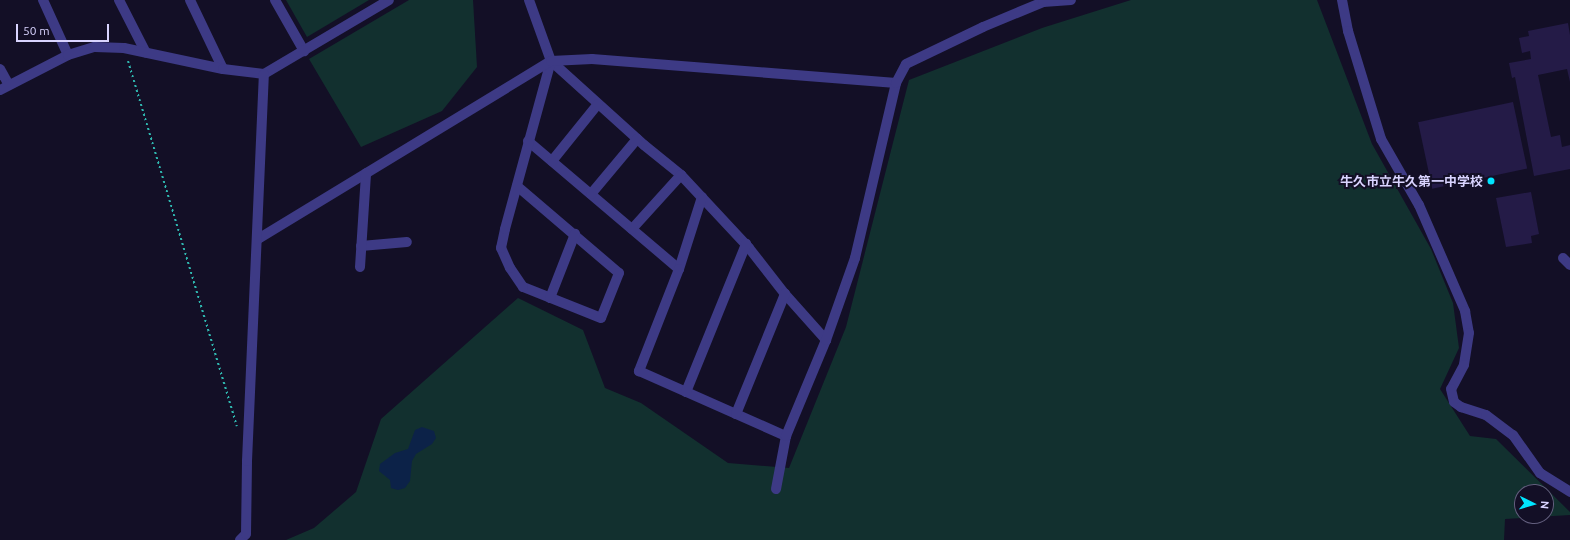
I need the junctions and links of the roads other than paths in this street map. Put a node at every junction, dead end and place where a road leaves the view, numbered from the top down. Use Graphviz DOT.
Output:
graph roads {
  1 [pos="43,0"];
  2 [pos="119,0"];
  3 [pos="190,0"];
  4 [pos="275,0"];
  5 [pos="389,0"];
  6 [pos="529,0"];
  7 [pos="1071,0"];
  8 [pos="1342,0"];
  9 [pos="304,51"];
  10 [pos="146,53"];
  11 [pos="68,55"];
  12 [pos="551,61"];
  13 [pos="0,69"];
  14 [pos="223,69"];
  15 [pos="264,74"];
  16 [pos="896,83"];
  17 [pos="4,88"];
  18 [pos="598,104"];
  19 [pos="637,139"];
  20 [pos="528,141"];
  21 [pos="552,161"];
  22 [pos="366,173"];
  23 [pos="681,175"];
  24 [pos="517,186"];
  25 [pos="591,194"];
  26 [pos="702,197"];
  27 [pos="632,229"];
  28 [pos="575,234"];
  29 [pos="258,239"];
  30 [pos="407,242"];
  31 [pos="746,244"];
  32 [pos="361,246"];
  33 [pos="360,267"];
  34 [pos="679,269"];
  35 [pos="785,294"];
  36 [pos="550,298"];
  37 [pos="826,340"];
  38 [pos="686,392"];
  39 [pos="736,414"];
  40 [pos="786,436"];
  41 [pos="776,489"];
  42 [pos="1570,492"];
  43 [pos="240,540"];
  1 -- 11 [label="street"];
  2 -- 10 [label="street"];
  3 -- 14 [label="street"];
  4 -- 9 [label="street"];
  5 -- 9 [label="street"];
  6 -- 12 [label="street"];
  7 -- 16 [label="street"];
  8 -- 42 [label="street"];
  9 -- 15 [label="street"];
  10 -- 11 [label="street"];
  10 -- 14 [label="street"];
  11 -- 17 [label="street"];
  12 -- 16 [label="street"];
  12 -- 18 [label="street"];
  12 -- 20 [label="street"];
  12 -- 22 [label="street"];
  13 -- 17 [label="street"];
  14 -- 15 [label="street"];
  15 -- 29 [label="street"];
  16 -- 37 [label="street"];
  18 -- 19 [label="street"];
  18 -- 21 [label="street"];
  19 -- 23 [label="street"];
  19 -- 25 [label="street"];
  20 -- 21 [label="street"];
  20 -- 24 [label="street"];
  21 -- 25 [label="street"];
  22 -- 29 [label="street"];
  22 -- 32 [label="street"];
  23 -- 26 [label="street"];
  23 -- 27 [label="street"];
  24 -- 28 [label="street"];
  24 -- 36 [label="street"];
  25 -- 27 [label="street"];
  26 -- 31 [label="street"];
  26 -- 34 [label="street"];
  27 -- 34 [label="street"];
  28 -- 36 [label="street"];
  28 -- 36 [label="street"];
  29 -- 43 [label="street"];
  30 -- 32 [label="street"];
  31 -- 35 [label="street"];
  31 -- 38 [label="street"];
  32 -- 33 [label="street"];
  34 -- 38 [label="street"];
  35 -- 37 [label="street"];
  35 -- 39 [label="street"];
  37 -- 40 [label="street"];
  38 -- 39 [label="street"];
  39 -- 40 [label="street"];
  40 -- 41 [label="street"];
}
